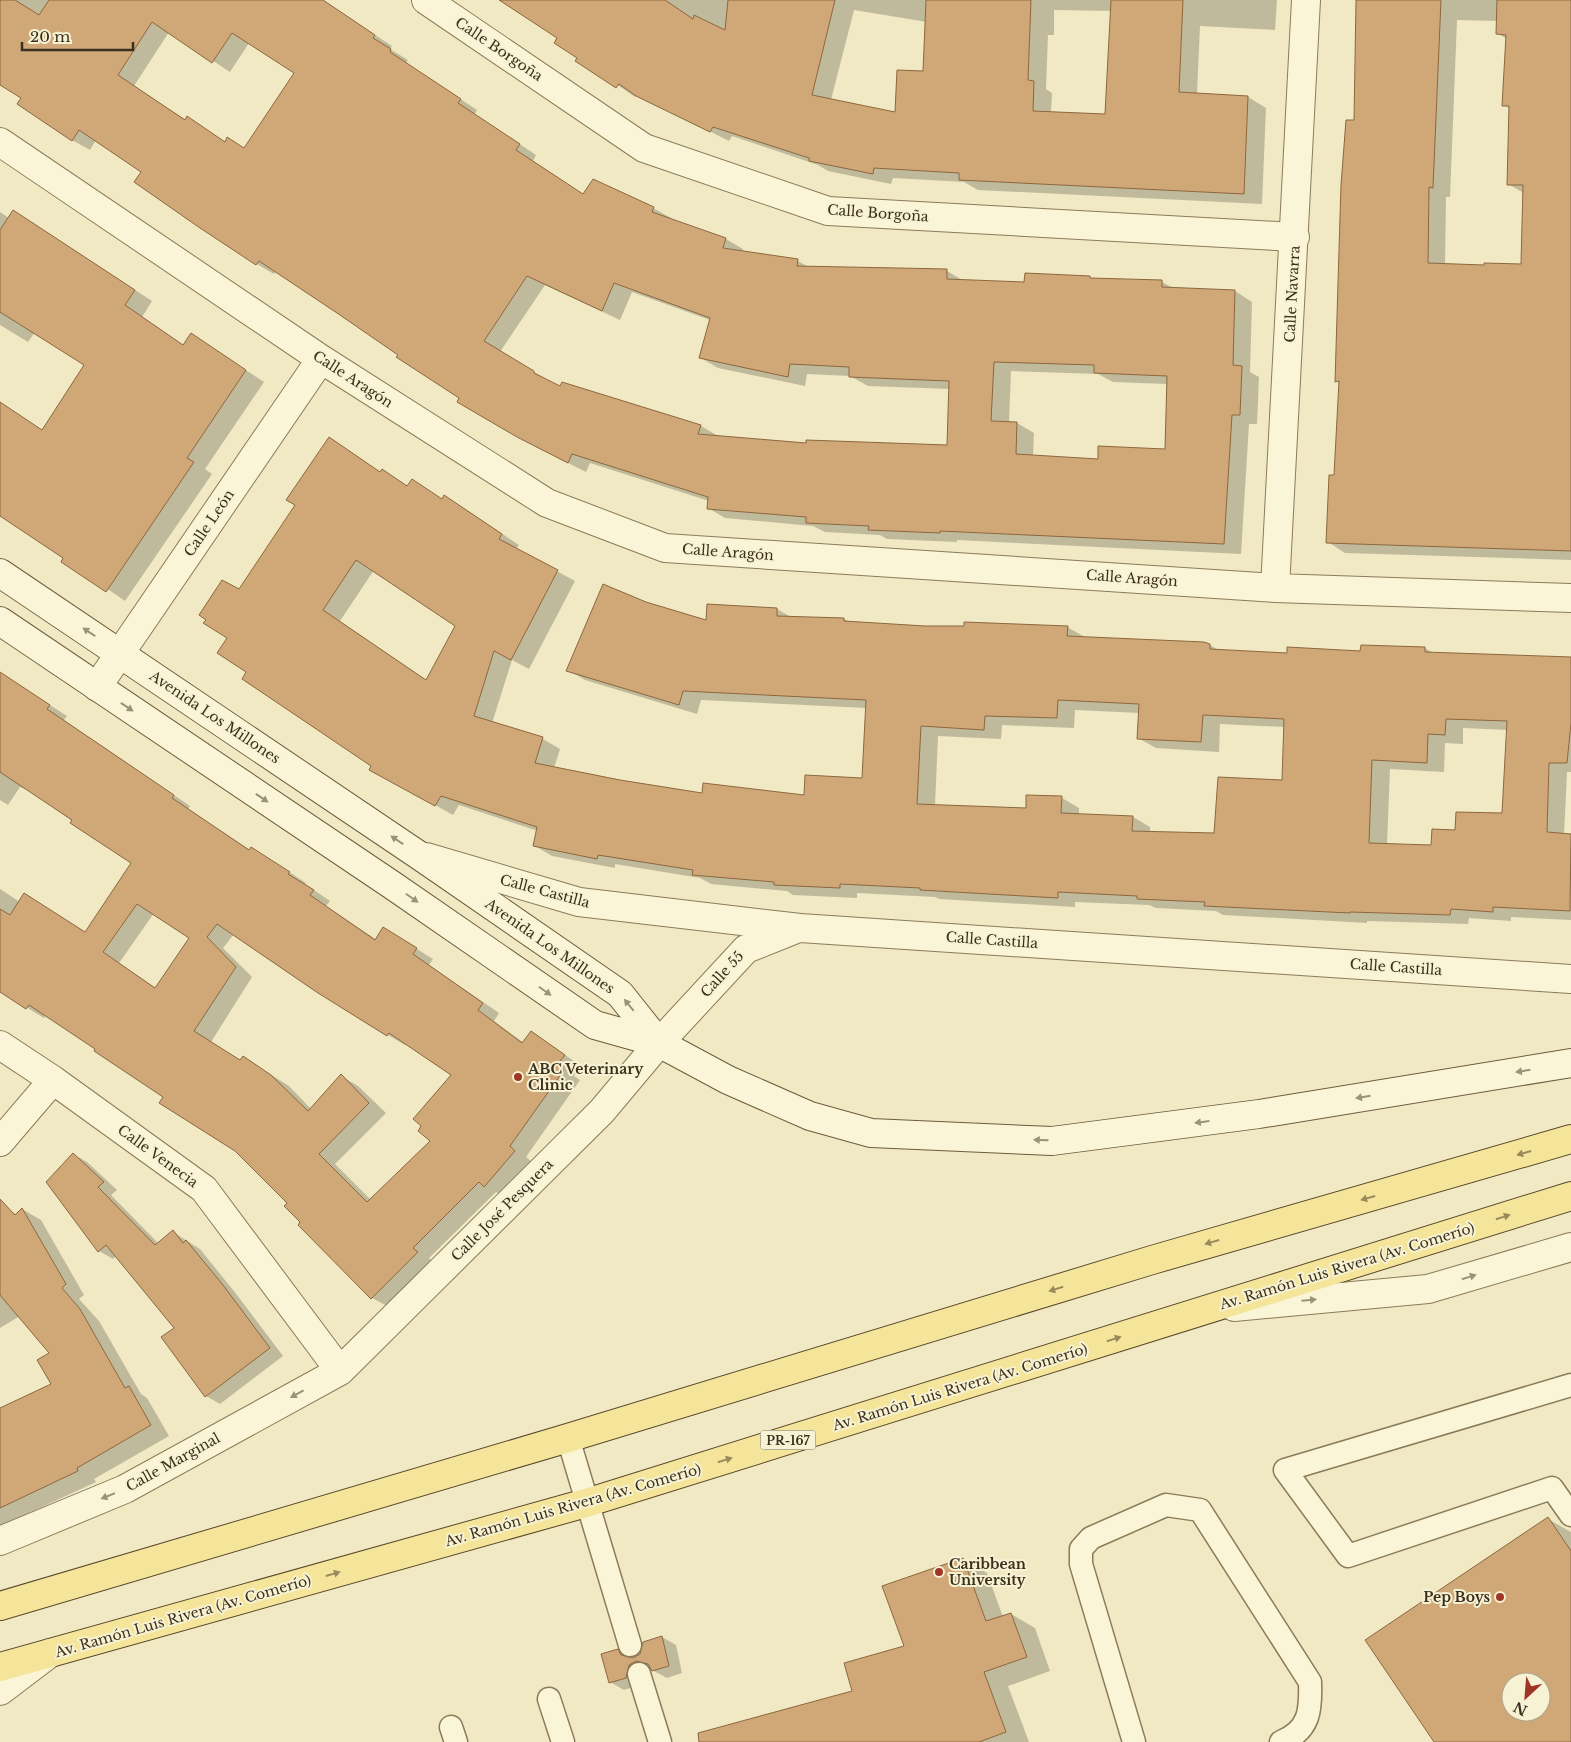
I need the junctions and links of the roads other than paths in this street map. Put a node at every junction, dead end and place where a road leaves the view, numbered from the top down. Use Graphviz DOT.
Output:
graph roads {
  1 [pos="426,0"];
  2 [pos="1306,0"];
  3 [pos="0,142"];
  4 [pos="1295,237"];
  5 [pos="321,359"];
  6 [pos="0,573"];
  7 [pos="1275,588"];
  8 [pos="1571,598"];
  9 [pos="0,621"];
  10 [pos="120,653"];
  11 [pos="97,687"];
  12 [pos="420,856"];
  13 [pos="800,928"];
  14 [pos="1571,979"];
  15 [pos="660,1043"];
  16 [pos="0,1045"];
  17 [pos="1571,1063"];
  18 [pos="53,1080"];
  19 [pos="1571,1139"];
  20 [pos="0,1142"];
  21 [pos="1571,1196"];
  22 [pos="1571,1247"];
  23 [pos="1208,1310"];
  24 [pos="340,1371"];
  25 [pos="1571,1385"];
  26 [pos="568,1438"];
  27 [pos="1562,1485"];
  28 [pos="586,1503"];
  29 [pos="1571,1515"];
  30 [pos="0,1541"];
  31 [pos="0,1606"];
  32 [pos="630,1645"];
  33 [pos="50,1653"];
  34 [pos="0,1667"];
  35 [pos="639,1674"];
  36 [pos="0,1691"];
  37 [pos="550,1699"];
  38 [pos="563,1742"];
  39 [pos="660,1742"];
  40 [pos="1134,1742"];
  41 [pos="1281,1742"];
  1 -- 4 [label="street, Calle Borgoña"];
  2 -- 4 [label="street, Calle Navarra"];
  3 -- 5 [label="street, Calle Aragón"];
  4 -- 7 [label="street, Calle Navarra"];
  5 -- 7 [label="street, Calle Aragón"];
  5 -- 10 [label="street, Calle León"];
  10 -- 6 [label="street, Avenida Los Millones, one-way"];
  7 -- 8 [label="street, Calle Aragón"];
  9 -- 11 [label="street"];
  10 -- 11 [label="street, Calle León"];
  12 -- 10 [label="street, Avenida Los Millones, one-way"];
  11 -- 15 [label="street, one-way"];
  12 -- 13 [label="street, Calle Castilla"];
  15 -- 12 [label="street, Avenida Los Millones, one-way"];
  13 -- 14 [label="street, Calle Castilla"];
  13 -- 15 [label="street, Calle 55"];
  17 -- 15 [label="street, one-way"];
  15 -- 24 [label="street, Calle José Pesquera"];
  16 -- 18 [label="street, Calle Venecia"];
  18 -- 20 [label="street"];
  18 -- 24 [label="street, Calle Venecia"];
  19 -- 26 [label="main road, one-way"];
  23 -- 21 [label="main road, Av. Ramón Luis Rivera (Av. Comerío) / PR-167, one-way"];
  23 -- 22 [label="street, one-way"];
  28 -- 23 [label="main road, Av. Ramón Luis Rivera (Av. Comerío) / PR-167, one-way"];
  24 -- 30 [label="street, Calle Marginal, one-way"];
  25 -- 27 [label="lane"];
  26 -- 28 [label="lane"];
  26 -- 31 [label="main road"];
  27 -- 29 [label="lane"];
  28 -- 32 [label="lane"];
  33 -- 28 [label="main road, Av. Ramón Luis Rivera (Av. Comerío) / PR-167, one-way"];
  33 -- 34 [label="main road, Av. Ramón Luis Rivera (Av. Comerío) / PR-167"];
  33 -- 36 [label="street"];
  35 -- 39 [label="lane"];
  37 -- 38 [label="lane"];
  40 -- 41 [label="lane"];
}
